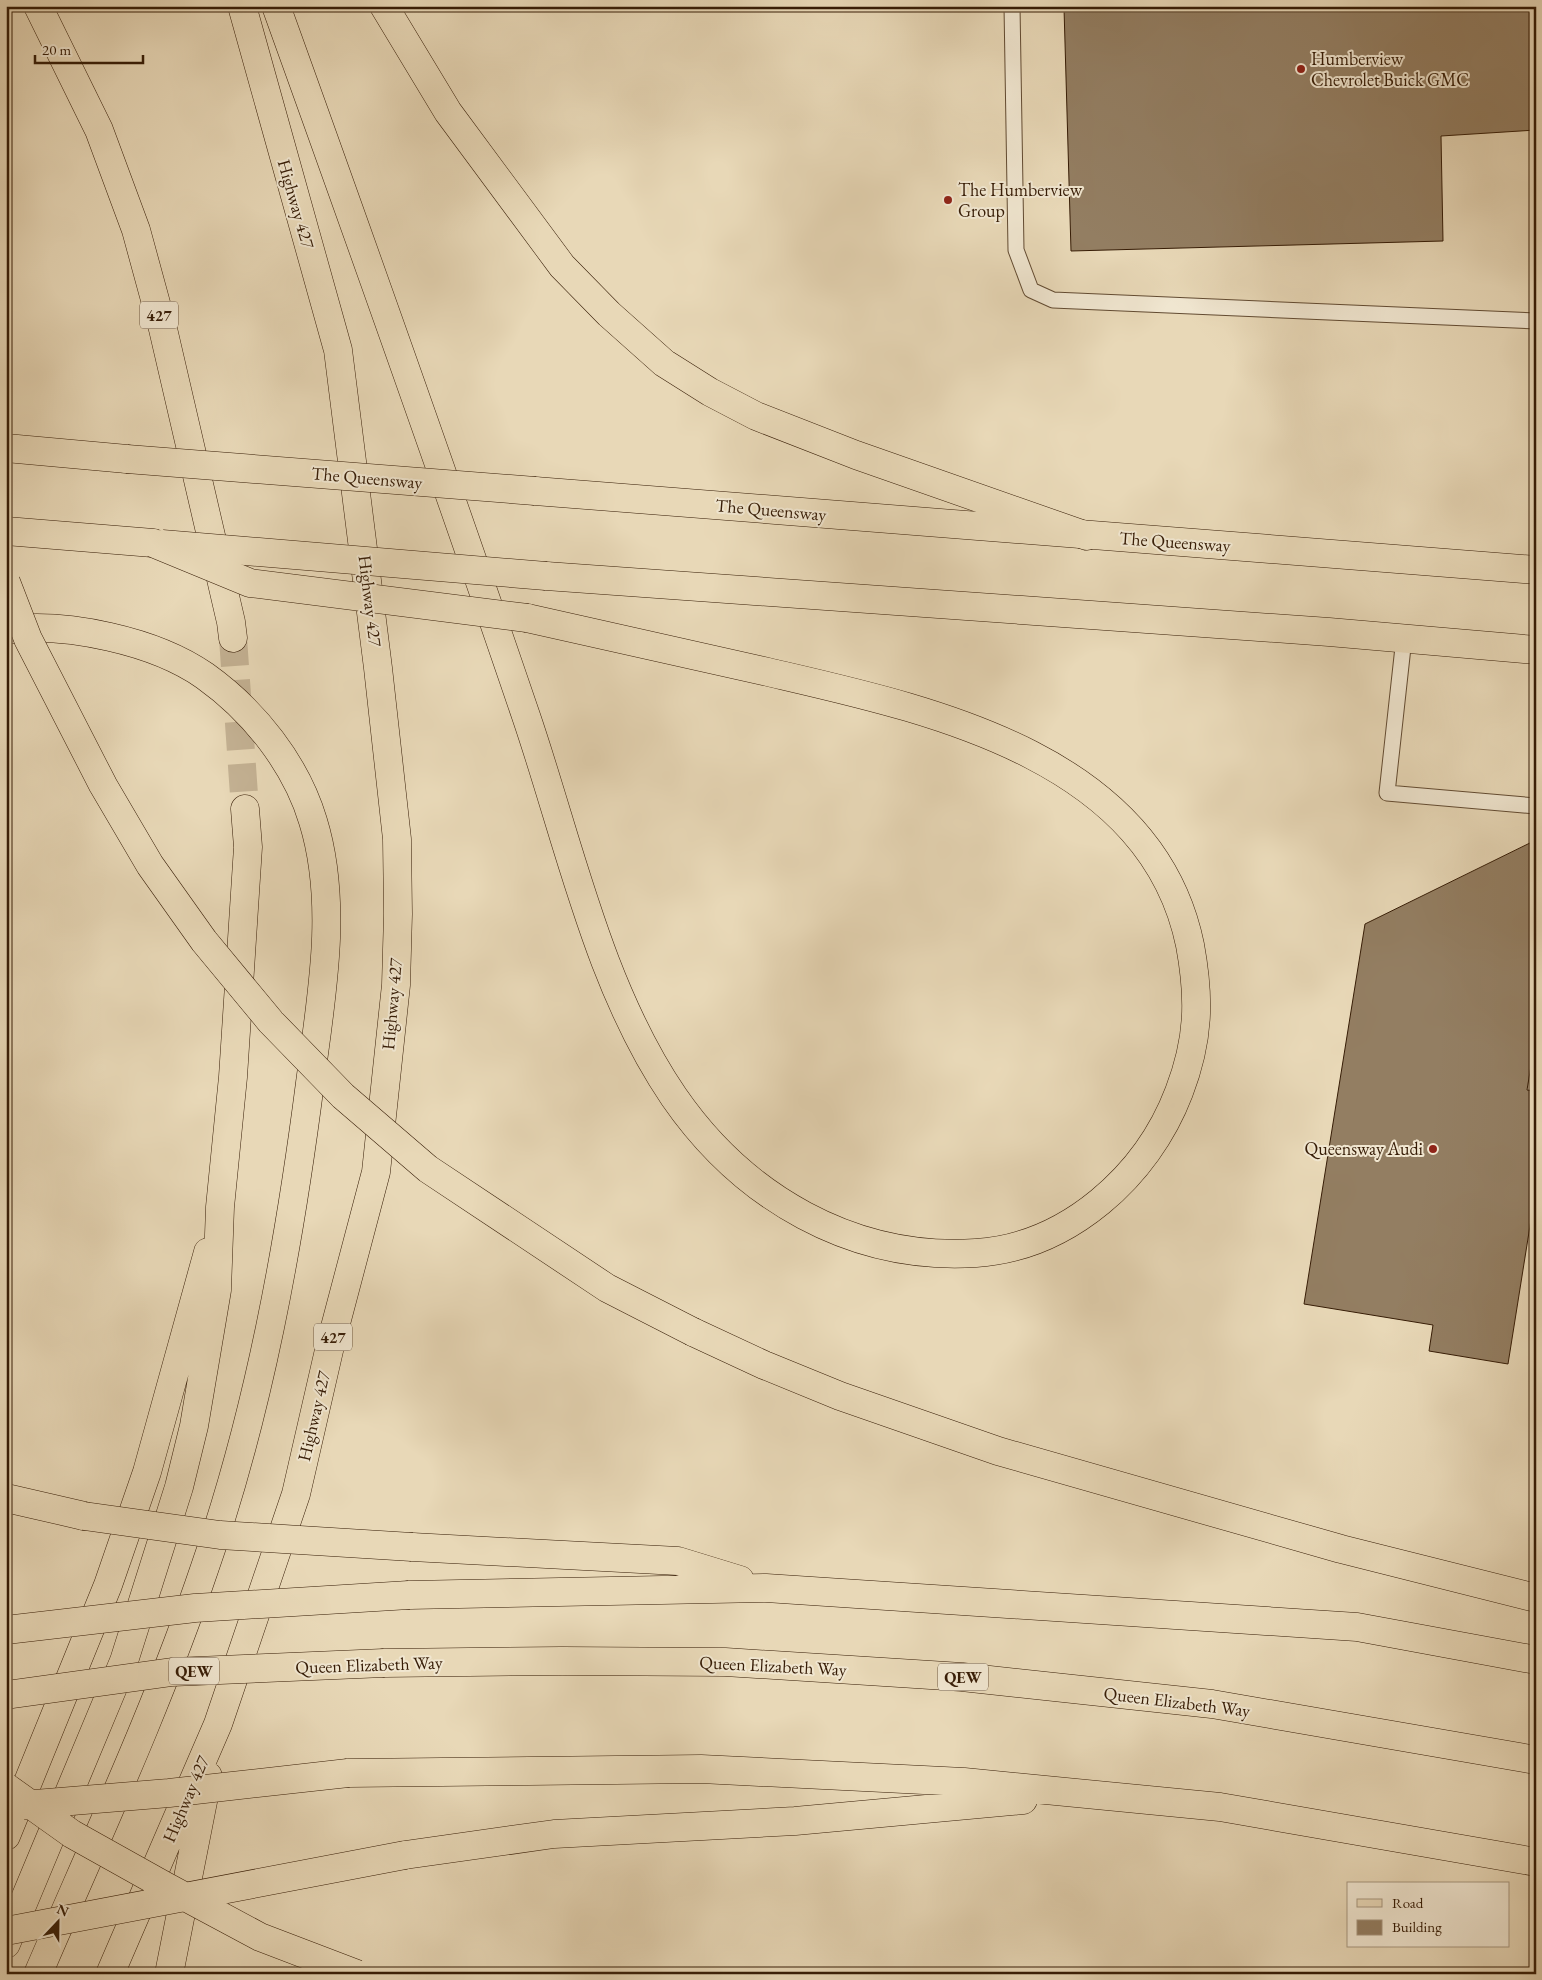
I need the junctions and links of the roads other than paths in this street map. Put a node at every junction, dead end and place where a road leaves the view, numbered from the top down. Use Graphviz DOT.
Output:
graph roads {
  1 [pos="38,6"];
  2 [pos="242,6"];
  3 [pos="276,6"];
  4 [pos="384,6"];
  5 [pos="1012,6"];
  6 [pos="1536,321"];
  7 [pos="6,448"];
  8 [pos="6,531"];
  9 [pos="1087,536"];
  10 [pos="153,543"];
  11 [pos="1536,570"];
  12 [pos="6,582"];
  13 [pos="6,630"];
  14 [pos="232,638"];
  15 [pos="1404,638"];
  16 [pos="1536,650"];
  17 [pos="1536,806"];
  18 [pos="245,809"];
  19 [pos="220,1207"];
  20 [pos="6,1498"];
  21 [pos="766,1588"];
  22 [pos="1536,1598"];
  23 [pos="6,1630"];
  24 [pos="1536,1660"];
  25 [pos="6,1695"];
  26 [pos="218,1724"];
  27 [pos="1536,1760"];
  28 [pos="6,1787"];
  29 [pos="1092,1793"];
  30 [pos="6,1807"];
  31 [pos="6,1836"];
  32 [pos="1536,1862"];
  33 [pos="6,1931"];
  34 [pos="6,1944"];
  35 [pos="38,1974"];
  36 [pos="110,1974"];
  37 [pos="169,1974"];
  38 [pos="357,1974"];
  1 -- 14 [label="main road, 427"];
  2 -- 26 [label="main road, Highway 427 / 427"];
  3 -- 10 [label="main road, bridge"];
  4 -- 9 [label="main road"];
  5 -- 6 [label="lane"];
  7 -- 9 [label="main road, The Queensway, bridge"];
  8 -- 10 [label="main road"];
  9 -- 11 [label="main road, The Queensway"];
  10 -- 15 [label="main road, bridge"];
  12 -- 22 [label="main road, bridge"];
  13 -- 35 [label="main road"];
  15 -- 16 [label="main road"];
  15 -- 17 [label="lane"];
  18 -- 19 [label="main road"];
  19 -- 31 [label="main road"];
  19 -- 34 [label="main road"];
  20 -- 21 [label="main road, bridge"];
  21 -- 23 [label="main road, bridge"];
  21 -- 24 [label="main road"];
  25 -- 27 [label="main road, Queen Elizabeth Way / QEW, bridge"];
  26 -- 36 [label="main road, Highway 427 / 427"];
  26 -- 37 [label="main road"];
  28 -- 38 [label="main road, bridge"];
  29 -- 30 [label="main road, bridge"];
  29 -- 32 [label="main road"];
  29 -- 33 [label="main road, bridge"];
}
